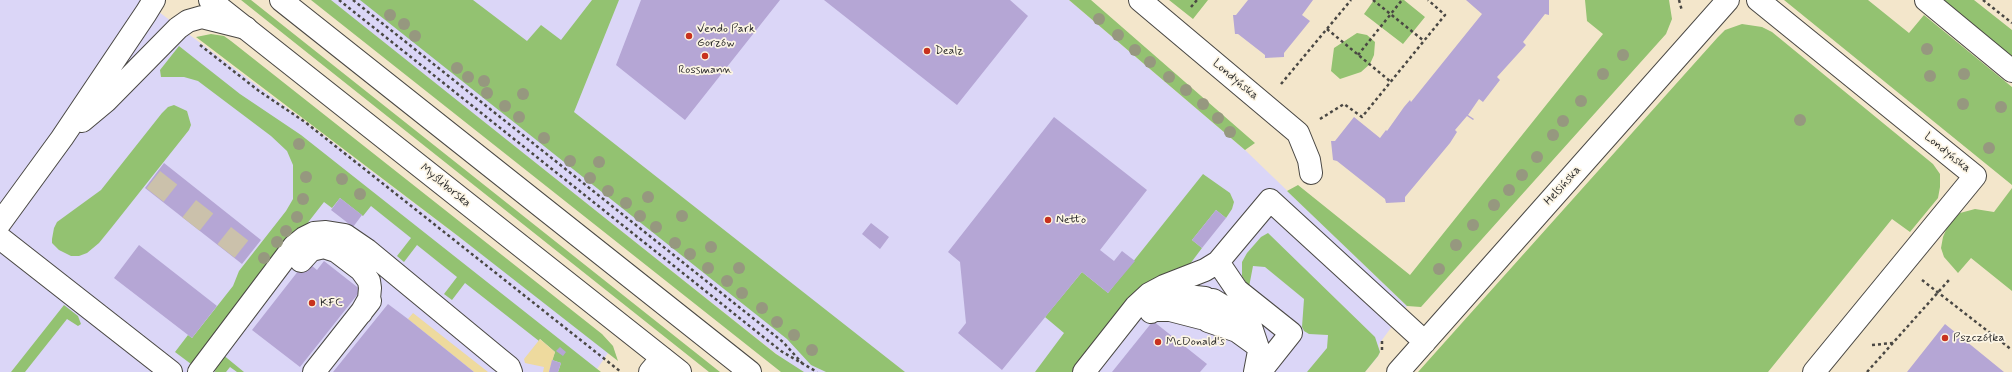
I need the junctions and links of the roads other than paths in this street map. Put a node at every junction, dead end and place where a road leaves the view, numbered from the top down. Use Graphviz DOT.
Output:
graph roads {
  1 [pos="154,0"];
  2 [pos="210,0"];
  3 [pos="281,0"];
  4 [pos="1140,0"];
  5 [pos="1728,0"];
  6 [pos="1758,0"];
  7 [pos="1926,0"];
  8 [pos="247,29"];
  9 [pos="2012,71"];
  10 [pos="62,138"];
  11 [pos="1311,173"];
  12 [pos="0,223"];
  13 [pos="0,238"];
  14 [pos="1218,262"];
  15 [pos="394,271"];
  16 [pos="361,313"];
  17 [pos="232,328"];
  18 [pos="1424,342"];
  19 [pos="656,365"];
  20 [pos="171,372"];
  21 [pos="199,372"];
  22 [pos="314,372"];
  23 [pos="511,372"];
  24 [pos="680,372"];
  25 [pos="750,372"];
  26 [pos="1084,372"];
  27 [pos="1102,372"];
  28 [pos="1255,372"];
  29 [pos="1260,372"];
  30 [pos="1398,372"];
  31 [pos="1814,372"];
  1 -- 10 [label="street"];
  2 -- 8 [label="street, Myśliborska"];
  3 -- 25 [label="street"];
  4 -- 11 [label="street, Londyńska"];
  5 -- 18 [label="street, Helsińska"];
  6 -- 31 [label="street, Londyńska"];
  7 -- 9 [label="street"];
  8 -- 10 [label="street"];
  8 -- 19 [label="street, Myśliborska"];
  10 -- 12 [label="street"];
  13 -- 20 [label="street"];
  14 -- 18 [label="street"];
  14 -- 26 [label="street"];
  14 -- 29 [label="street"];
  15 -- 16 [label="street"];
  15 -- 17 [label="street"];
  15 -- 23 [label="street"];
  16 -- 17 [label="street"];
  16 -- 22 [label="street"];
  17 -- 21 [label="street"];
  18 -- 30 [label="street, Helsińska"];
  19 -- 24 [label="street, Myśliborska"];
  27 -- 28 [label="street"];
}
